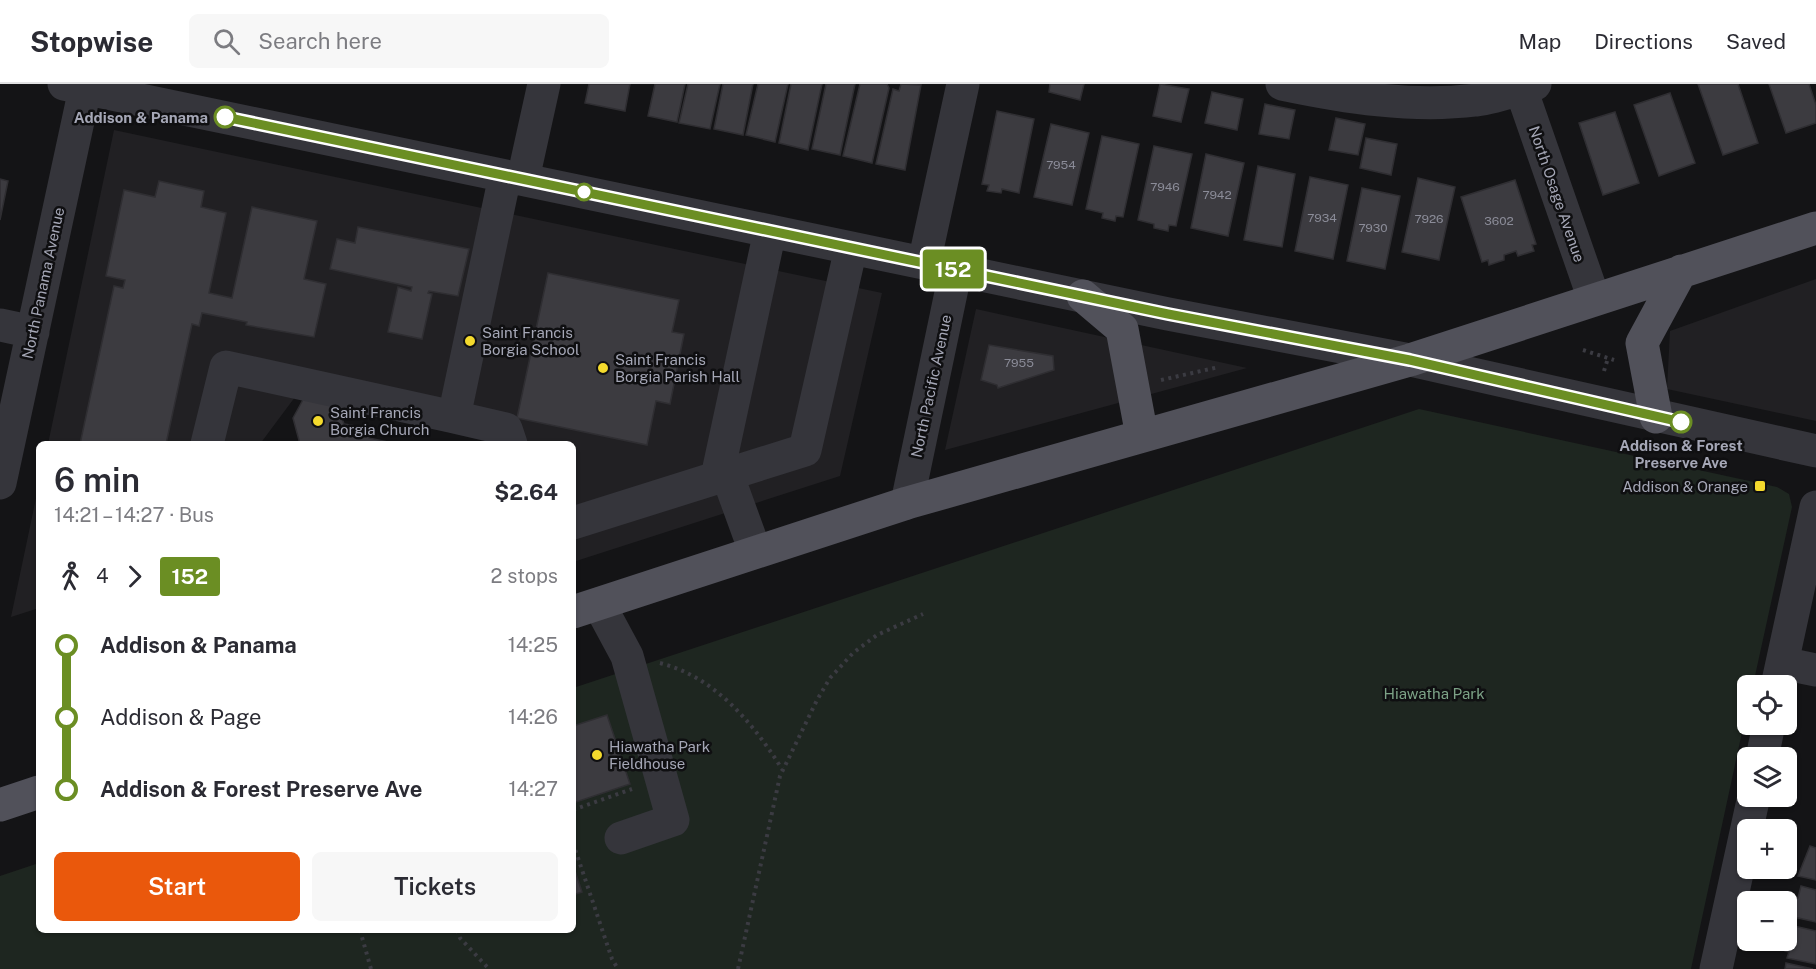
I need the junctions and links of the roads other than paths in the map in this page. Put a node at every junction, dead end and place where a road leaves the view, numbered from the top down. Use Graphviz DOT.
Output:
graph roads {
  1 [pos="544,84"];
  2 [pos="963,84"];
  3 [pos="1282,84"];
  4 [pos="78,86"];
  5 [pos="1528,86"];
  6 [pos="1352,90"];
  7 [pos="514,177"];
  8 [pos="1816,228"];
  9 [pos="770,231"];
  10 [pos="851,248"];
  11 [pos="940,266"];
  12 [pos="1681,271"];
  13 [pos="1083,296"];
  14 [pos="1594,299"];
  15 [pos="0,325"];
  16 [pos="33,332"];
  17 [pos="1410,360"];
  18 [pos="454,417"];
  19 [pos="1656,417"];
  20 [pos="1142,436"];
  21 [pos="208,441"];
  22 [pos="510,441"];
  23 [pos="1816,451"];
  24 [pos="722,476"];
  25 [pos="0,483"];
  26 [pos="907,503"];
  27 [pos="1816,507"];
  28 [pos="576,522"];
  29 [pos="755,551"];
  30 [pos="586,608"];
  31 [pos="1816,670"];
  32 [pos="1780,674"];
  33 [pos="36,793"];
  34 [pos="0,805"];
  35 [pos="1752,807"];
  36 [pos="621,838"];
  37 [pos="1716,969"];
  1 -- 7 [label="street"];
  2 -- 11 [label="street, North Pacific Avenue"];
  3 -- 6 [label="street"];
  4 -- 7 [label="street"];
  4 -- 16 [label="street, North Panama Avenue"];
  5 -- 6 [label="street"];
  5 -- 14 [label="street, North Osage Avenue"];
  7 -- 9 [label="street"];
  7 -- 18 [label="street"];
  8 -- 12 [label="main road"];
  9 -- 10 [label="street"];
  9 -- 24 [label="street"];
  10 -- 11 [label="street"];
  10 -- 24 [label="street"];
  11 -- 13 [label="street"];
  11 -- 26 [label="street, North Pacific Avenue"];
  12 -- 14 [label="main road"];
  12 -- 19 [label="main road"];
  13 -- 17 [label="street"];
  13 -- 20 [label="main road"];
  14 -- 17 [label="main road"];
  15 -- 16 [label="street"];
  16 -- 25 [label="street, North Panama Avenue"];
  17 -- 19 [label="street"];
  17 -- 20 [label="main road"];
  18 -- 21 [label="street"];
  18 -- 22 [label="street"];
  19 -- 23 [label="street"];
  20 -- 26 [label="main road"];
  24 -- 28 [label="street"];
  24 -- 29 [label="street"];
  26 -- 29 [label="main road"];
  27 -- 32 [label="street"];
  29 -- 30 [label="main road"];
  30 -- 36 [label="street"];
  31 -- 32 [label="street"];
  33 -- 34 [label="main road"];
  35 -- 37 [label="street"];
}
